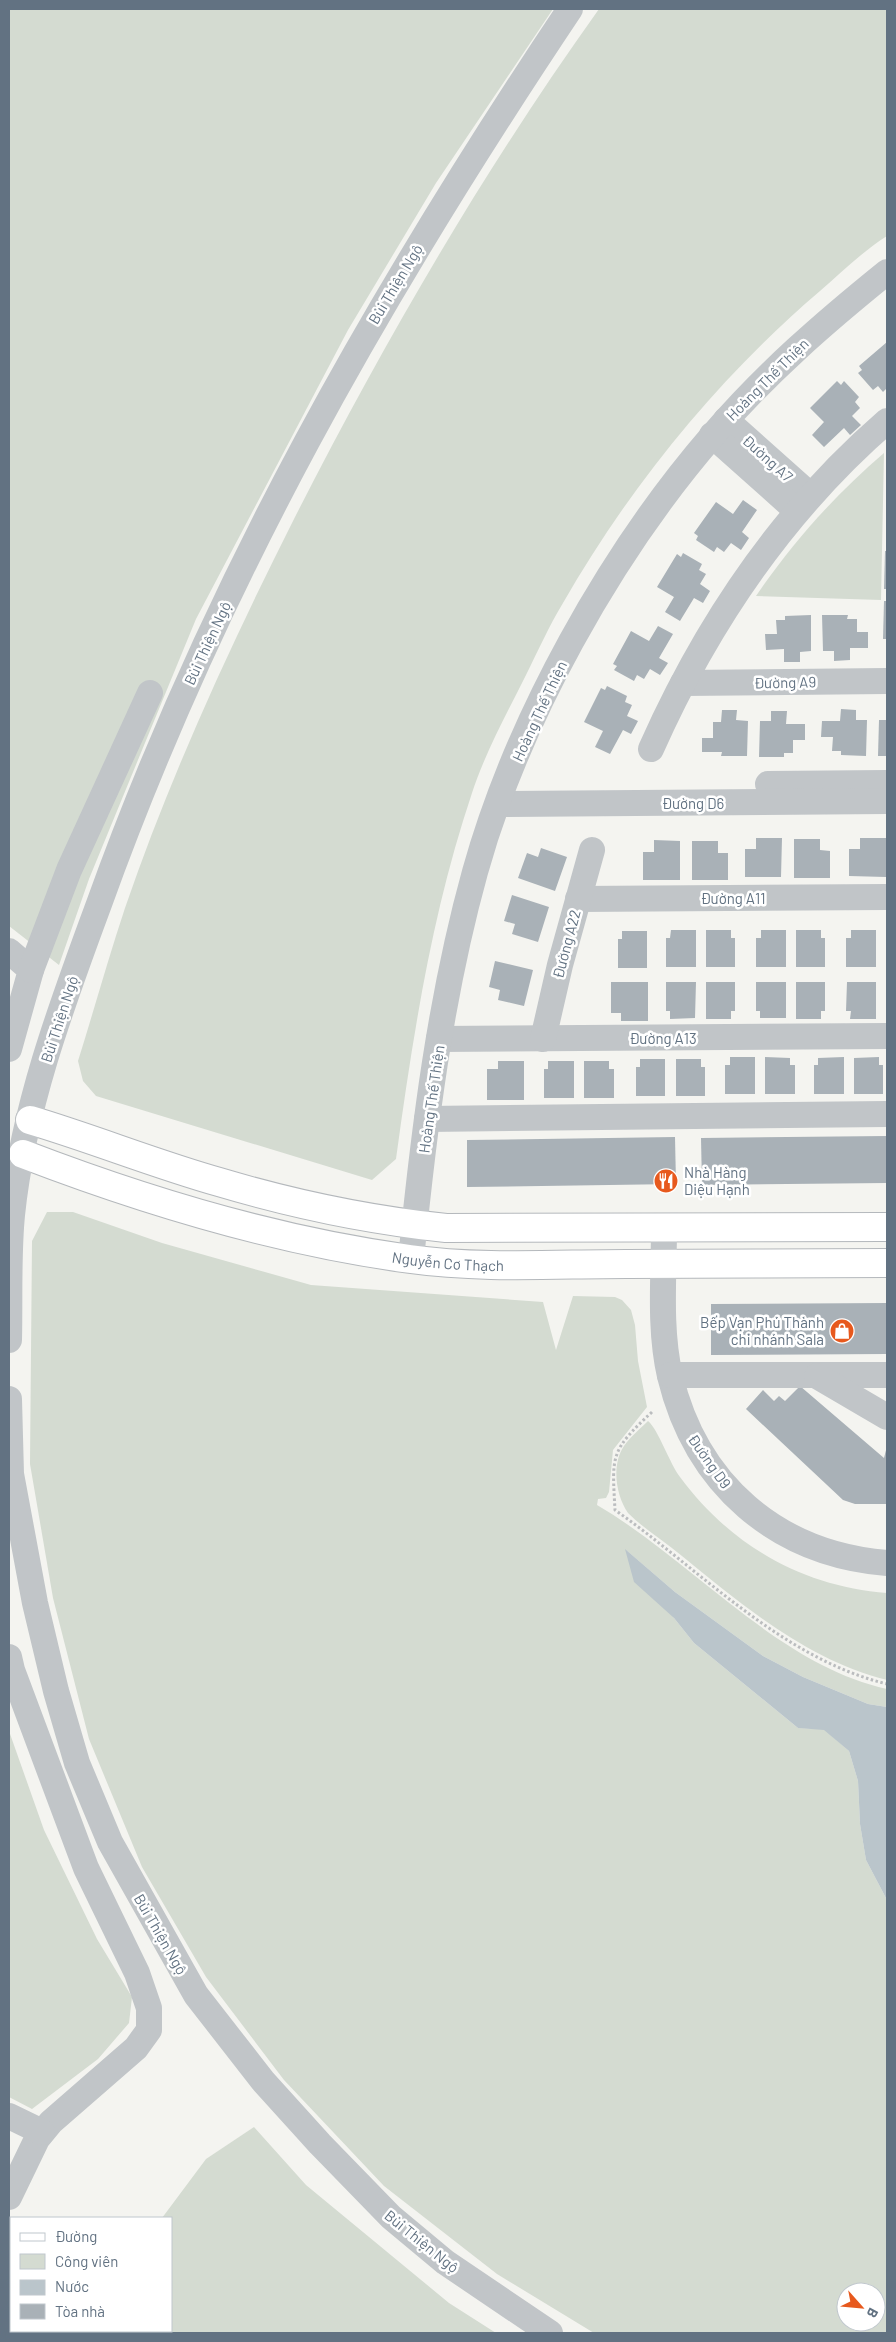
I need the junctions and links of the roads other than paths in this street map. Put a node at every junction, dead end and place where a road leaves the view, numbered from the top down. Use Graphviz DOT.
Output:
graph roads {
  1 [pos="570,9"];
  2 [pos="887,272"];
  3 [pos="887,421"];
  4 [pos="719,428"];
  5 [pos="803,503"];
  6 [pos="887,681"];
  7 [pos="682,683"];
  8 [pos="150,693"];
  9 [pos="651,749"];
  10 [pos="887,783"];
  11 [pos="502,795"];
  12 [pos="887,801"];
  13 [pos="592,850"];
  14 [pos="887,897"];
  15 [pos="578,899"];
  16 [pos="9,951"];
  17 [pos="30,970"];
  18 [pos="887,1036"];
  19 [pos="439,1039"];
  20 [pos="543,1039"];
  21 [pos="9,1049"];
  22 [pos="887,1114"];
  23 [pos="427,1119"];
  24 [pos="22,1132"];
  25 [pos="414,1225"];
  26 [pos="887,1227"];
  27 [pos="664,1228"];
  28 [pos="410,1259"];
  29 [pos="887,1263"];
  30 [pos="664,1264"];
  31 [pos="9,1340"];
  32 [pos="670,1375"];
  33 [pos="887,1375"];
  34 [pos="817,1376"];
  35 [pos="9,1399"];
  36 [pos="887,1416"];
  37 [pos="887,1563"];
  38 [pos="9,1657"];
  39 [pos="9,2116"];
  40 [pos="42,2132"];
  41 [pos="9,2197"];
  42 [pos="550,2333"];
  1 -- 24 [label="street, Bùi Thiện Ngộ"];
  2 -- 4 [label="street, Hoàng Thế Thiện"];
  3 -- 5 [label="street"];
  4 -- 5 [label="street, Đường A7"];
  4 -- 11 [label="street, Hoàng Thế Thiện"];
  5 -- 7 [label="street"];
  6 -- 7 [label="street, Đường A9"];
  7 -- 9 [label="street"];
  8 -- 17 [label="street"];
  10 -- 11 [label="street, Đường D6"];
  11 -- 12 [label="street, Đường D6"];
  11 -- 19 [label="street, Hoàng Thế Thiện"];
  13 -- 15 [label="street, Đường A22"];
  14 -- 15 [label="street, Đường A11"];
  15 -- 20 [label="street, Đường A22"];
  16 -- 17 [label="street"];
  17 -- 21 [label="street"];
  18 -- 20 [label="street, Đường A13"];
  19 -- 20 [label="street, Đường A13"];
  19 -- 23 [label="street, Hoàng Thế Thiện"];
  22 -- 23 [label="street"];
  23 -- 25 [label="street, Hoàng Thế Thiện"];
  24 -- 25 [label="main road"];
  24 -- 28 [label="main road, Nguyễn Cơ Thạch"];
  24 -- 31 [label="street, Bùi Thiện Ngộ"];
  25 -- 27 [label="main road"];
  25 -- 28 [label="street, Hoàng Thế Thiện"];
  26 -- 27 [label="main road"];
  27 -- 30 [label="street, Đường D9"];
  28 -- 30 [label="main road, Nguyễn Cơ Thạch"];
  29 -- 30 [label="main road, Nguyễn Cơ Thạch"];
  30 -- 32 [label="street, Đường D9"];
  32 -- 34 [label="street"];
  32 -- 37 [label="street, Đường D9"];
  33 -- 34 [label="street"];
  34 -- 36 [label="street"];
  35 -- 42 [label="street, Bùi Thiện Ngộ"];
  38 -- 40 [label="street"];
  39 -- 40 [label="street"];
  40 -- 41 [label="street"];
}
